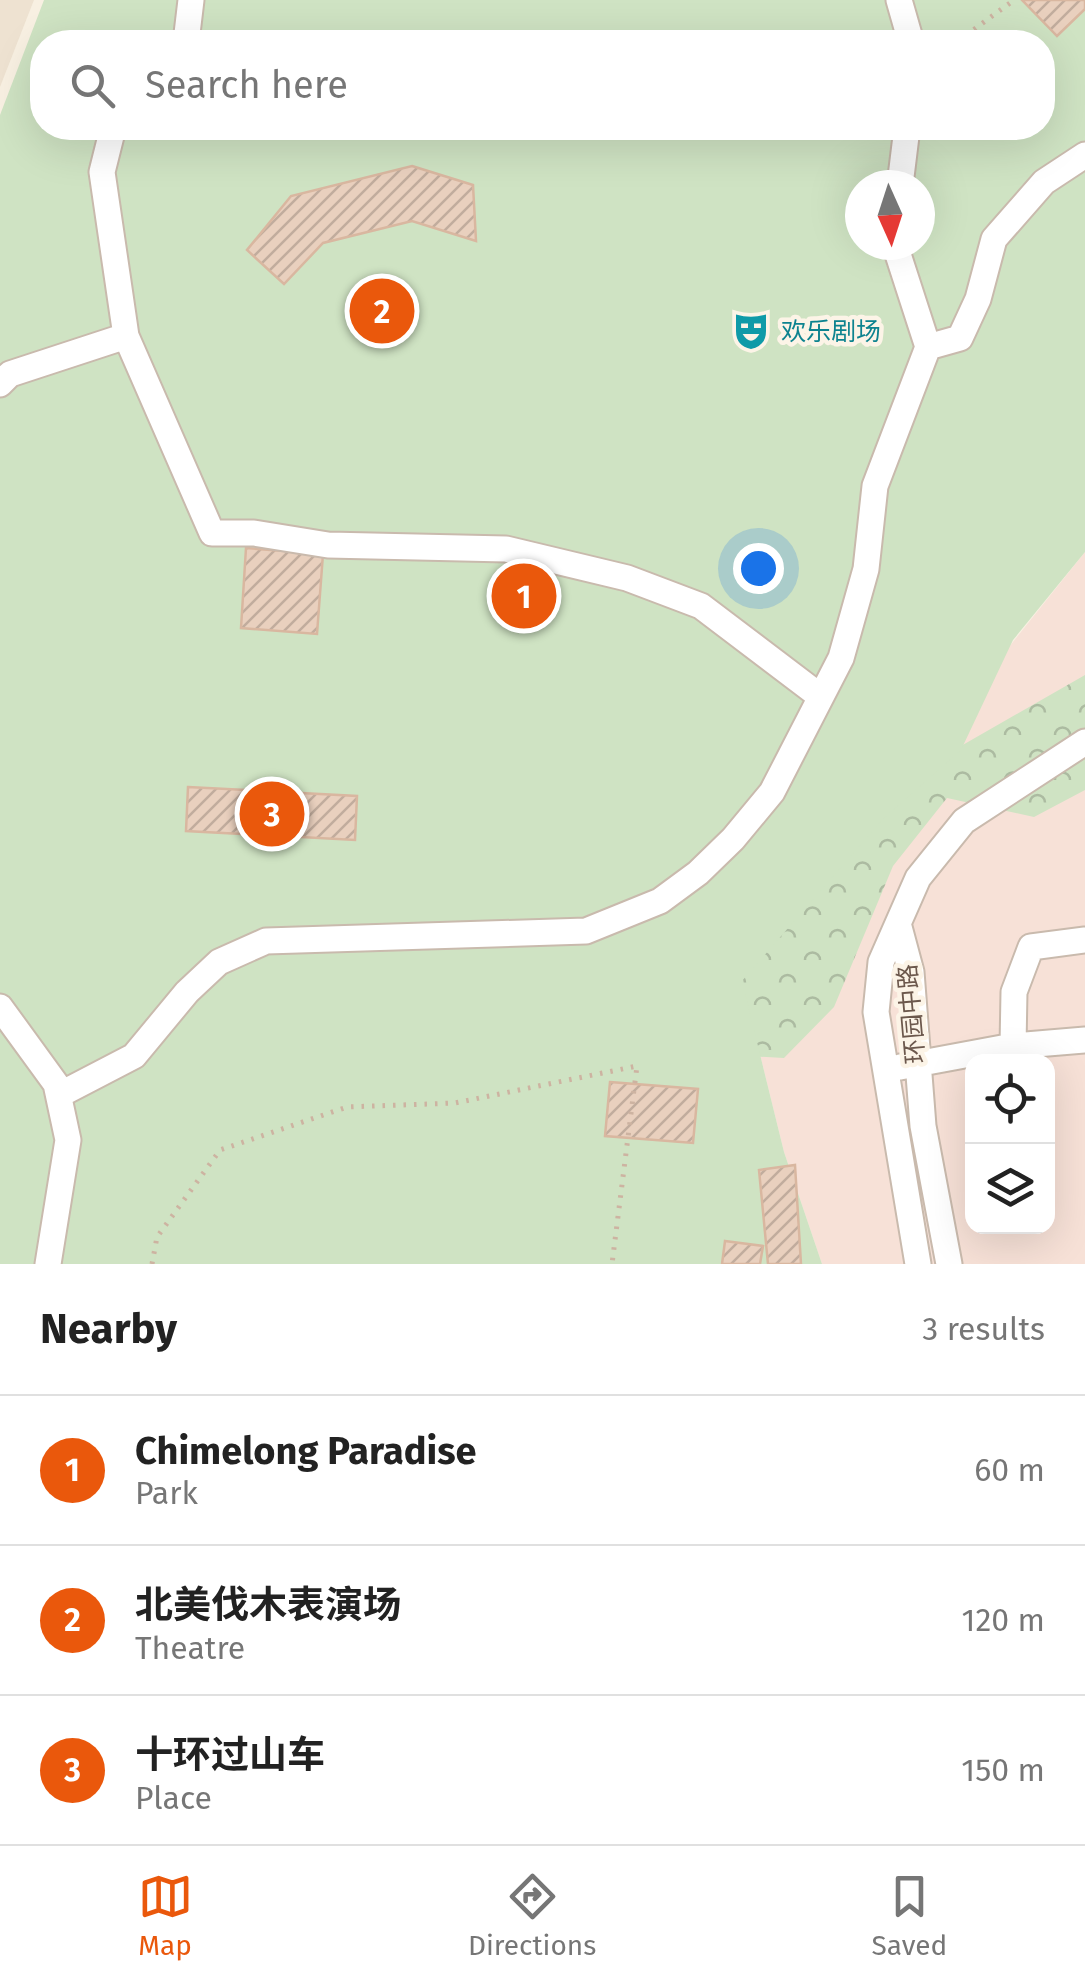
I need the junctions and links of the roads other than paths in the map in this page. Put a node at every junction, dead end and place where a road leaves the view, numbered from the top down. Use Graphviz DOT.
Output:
graph roads {
  1 [pos="192,0"];
  2 [pos="898,0"];
  3 [pos="188,30"];
  4 [pos="908,30"];
  5 [pos="110,140"];
  6 [pos="906,140"];
  7 [pos="1085,155"];
  8 [pos="902,170"];
  9 [pos="901,260"];
  10 [pos="126,336"];
  11 [pos="928,347"];
  12 [pos="0,384"];
  13 [pos="821,697"];
  14 [pos="1085,742"];
  15 [pos="899,927"];
  16 [pos="1085,940"];
  17 [pos="0,1008"];
  18 [pos="1085,1040"];
  19 [pos="1012,1046"];
  20 [pos="915,1064"];
  21 [pos="885,1070"];
  22 [pos="59,1095"];
  23 [pos="48,1264"];
  24 [pos="918,1264"];
  25 [pos="949,1264"];
  1 -- 3 [label="street"];
  2 -- 4 [label="street"];
  5 -- 10 [label="street"];
  6 -- 8 [label="street"];
  7 -- 11 [label="street"];
  9 -- 11 [label="street"];
  10 -- 12 [label="street"];
  10 -- 13 [label="street"];
  11 -- 13 [label="street"];
  13 -- 22 [label="street"];
  14 -- 15 [label="street"];
  15 -- 20 [label="street, 环园中路"];
  15 -- 21 [label="street, 环园中路"];
  16 -- 19 [label="street"];
  17 -- 22 [label="street"];
  18 -- 19 [label="street"];
  19 -- 20 [label="street"];
  20 -- 21 [label="street"];
  20 -- 25 [label="street, 环园中路"];
  21 -- 24 [label="street, 环园中路"];
  22 -- 23 [label="street"];
}
